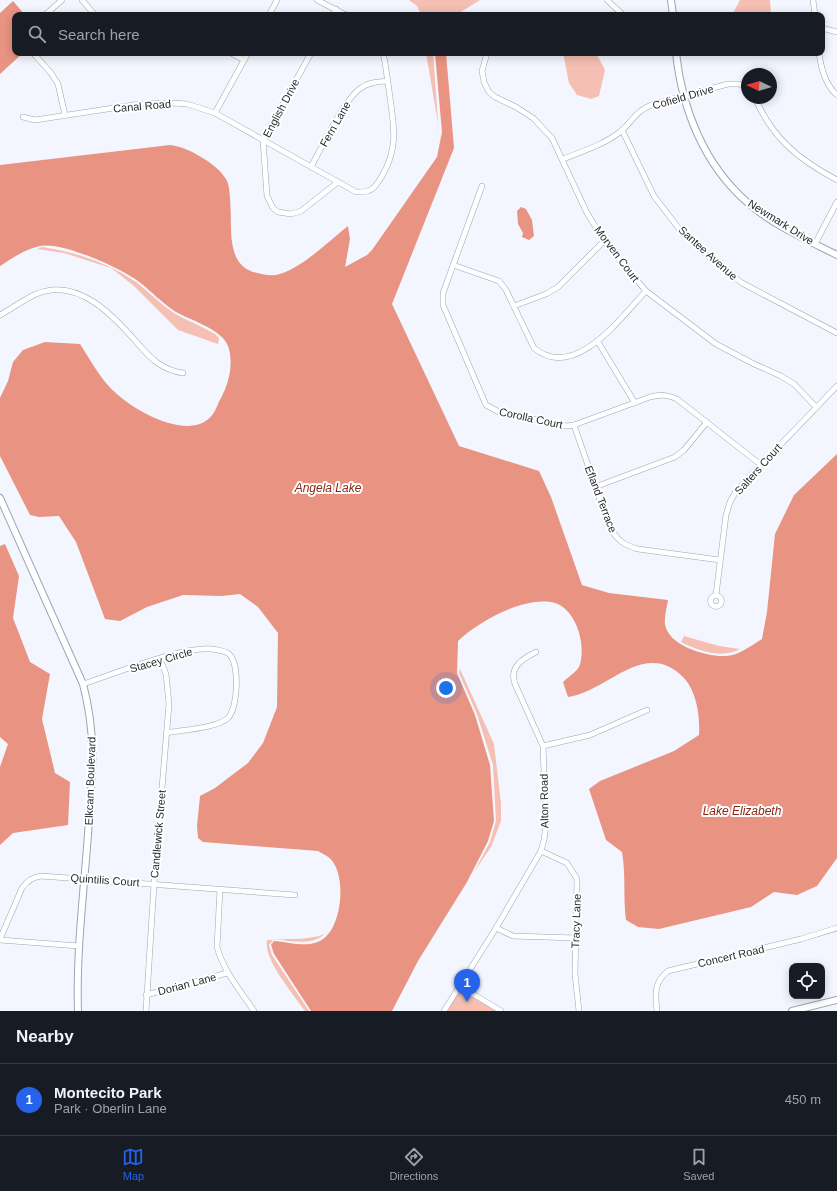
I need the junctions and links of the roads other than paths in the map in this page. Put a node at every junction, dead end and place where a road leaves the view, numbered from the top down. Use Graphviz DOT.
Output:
graph roads {
  1 [pos="62,0"];
  2 [pos="82,0"];
  3 [pos="277,0"];
  4 [pos="317,0"];
  5 [pos="607,0"];
  6 [pos="671,0"];
  7 [pos="813,0"];
  8 [pos="336,9"];
  9 [pos="49,12"];
  10 [pos="92,12"];
  11 [pos="271,12"];
  12 [pos="334,12"];
  13 [pos="341,12"];
  14 [pos="620,12"];
  15 [pos="672,12"];
  16 [pos="815,12"];
  17 [pos="825,29"];
  18 [pos="837,32"];
  19 [pos="36,56"];
  20 [pos="237,56"];
  21 [pos="246,56"];
  22 [pos="309,56"];
  23 [pos="383,56"];
  24 [pos="487,56"];
  25 [pos="676,56"];
  26 [pos="819,56"];
  27 [pos="244,60"];
  28 [pos="387,81"];
  29 [pos="741,85"];
  30 [pos="837,95"];
  31 [pos="683,96"];
  32 [pos="757,104"];
  33 [pos="215,114"];
  34 [pos="64,116"];
  35 [pos="23,117"];
  36 [pos="622,130"];
  37 [pos="263,140"];
  38 [pos="563,159"];
  39 [pos="312,167"];
  40 [pos="837,180"];
  41 [pos="338,182"];
  42 [pos="482,186"];
  43 [pos="837,202"];
  44 [pos="604,241"];
  45 [pos="815,244"];
  46 [pos="837,255"];
  47 [pos="453,265"];
  48 [pos="646,291"];
  49 [pos="514,306"];
  50 [pos="0,315"];
  51 [pos="837,333"];
  52 [pos="598,342"];
  53 [pos="183,373"];
  54 [pos="837,386"];
  55 [pos="635,403"];
  56 [pos="816,407"];
  57 [pos="707,422"];
  58 [pos="574,425"];
  59 [pos="761,465"];
  60 [pos="595,487"];
  61 [pos="0,498"];
  62 [pos="720,560"];
  63 [pos="716,595"];
  64 [pos="536,652"];
  65 [pos="160,659"];
  66 [pos="83,684"];
  67 [pos="647,710"];
  68 [pos="166,733"];
  69 [pos="543,746"];
  70 [pos="541,851"];
  71 [pos="85,879"];
  72 [pos="154,884"];
  73 [pos="220,890"];
  74 [pos="295,895"];
  75 [pos="496,928"];
  76 [pos="837,928"];
  77 [pos="576,938"];
  78 [pos="0,939"];
  79 [pos="80,946"];
  80 [pos="227,973"];
  81 [pos="460,986"];
  82 [pos="146,995"];
  83 [pos="837,1000"];
  84 [pos="813,1009"];
  85 [pos="78,1011"];
  86 [pos="146,1011"];
  87 [pos="254,1011"];
  88 [pos="444,1011"];
  89 [pos="501,1011"];
  90 [pos="579,1011"];
  91 [pos="657,1011"];
  92 [pos="792,1011"];
  1 -- 9 [label="street"];
  2 -- 10 [label="street"];
  3 -- 11 [label="street"];
  4 -- 8 [label="street"];
  5 -- 14 [label="street"];
  6 -- 15 [label="street"];
  7 -- 16 [label="street"];
  8 -- 12 [label="street"];
  8 -- 13 [label="street"];
  17 -- 18 [label="street"];
  19 -- 34 [label="street"];
  20 -- 27 [label="street"];
  21 -- 27 [label="street"];
  22 -- 37 [label="street, English Drive"];
  23 -- 28 [label="street"];
  24 -- 38 [label="street, Morven Court"];
  25 -- 31 [label="street, Newmark Drive"];
  26 -- 30 [label="street"];
  27 -- 33 [label="street"];
  28 -- 39 [label="street, Fern Lane"];
  28 -- 41 [label="street, Canal Road"];
  29 -- 31 [label="street, Cofield Drive"];
  31 -- 36 [label="street, Cofield Drive"];
  31 -- 45 [label="street, Newmark Drive"];
  32 -- 40 [label="street"];
  33 -- 34 [label="street, Canal Road"];
  33 -- 37 [label="street, Canal Road"];
  34 -- 35 [label="street, Canal Road"];
  36 -- 38 [label="street, Cofield Drive"];
  36 -- 51 [label="street, Santee Avenue"];
  37 -- 39 [label="street, Canal Road"];
  37 -- 41 [label="street, English Drive"];
  38 -- 44 [label="street, Morven Court"];
  39 -- 41 [label="street, Canal Road"];
  42 -- 47 [label="street, Corolla Court"];
  43 -- 45 [label="street"];
  44 -- 48 [label="street, Morven Court"];
  44 -- 49 [label="street"];
  45 -- 46 [label="street, Newmark Drive"];
  47 -- 49 [label="street"];
  47 -- 58 [label="street, Corolla Court"];
  48 -- 52 [label="street"];
  48 -- 56 [label="street, Morven Court"];
  49 -- 52 [label="street"];
  50 -- 53 [label="street"];
  52 -- 55 [label="street"];
  54 -- 56 [label="street, Salters Court"];
  55 -- 57 [label="street, Corolla Court"];
  55 -- 58 [label="street, Corolla Court"];
  56 -- 59 [label="street, Salters Court"];
  57 -- 59 [label="street, Corolla Court"];
  57 -- 60 [label="street"];
  58 -- 60 [label="street, Efland Terrace"];
  59 -- 62 [label="street, Salters Court"];
  60 -- 62 [label="street, Efland Terrace"];
  61 -- 66 [label="street, Elkcam Boulevard"];
  62 -- 63 [label="street, Salters Court"];
  64 -- 69 [label="street, Alton Road"];
  65 -- 66 [label="street, Stacey Circle"];
  65 -- 68 [label="street, Candlewick Street"];
  65 -- 68 [label="street, Stacey Circle"];
  66 -- 71 [label="street, Elkcam Boulevard"];
  67 -- 69 [label="street"];
  68 -- 72 [label="street, Candlewick Street"];
  69 -- 70 [label="street, Alton Road"];
  70 -- 75 [label="street, Alton Road"];
  70 -- 77 [label="street, Tracy Lane"];
  71 -- 72 [label="street, Quintilis Court"];
  71 -- 78 [label="street, Quintilis Court"];
  71 -- 79 [label="street, Elkcam Boulevard"];
  72 -- 73 [label="street, Quintilis Court"];
  72 -- 82 [label="street, Candlewick Street"];
  73 -- 74 [label="street, Quintilis Court"];
  73 -- 80 [label="street"];
  75 -- 77 [label="street"];
  75 -- 81 [label="street, Alton Road"];
  76 -- 91 [label="street, Concert Road"];
  77 -- 90 [label="street, Tracy Lane"];
  78 -- 79 [label="street"];
  79 -- 85 [label="street, Elkcam Boulevard"];
  80 -- 82 [label="street, Dorian Lane"];
  80 -- 87 [label="street"];
  81 -- 88 [label="street, Alton Road"];
  81 -- 89 [label="street"];
  82 -- 86 [label="street, Candlewick Street"];
  83 -- 84 [label="street"];
  84 -- 92 [label="street"];
}
